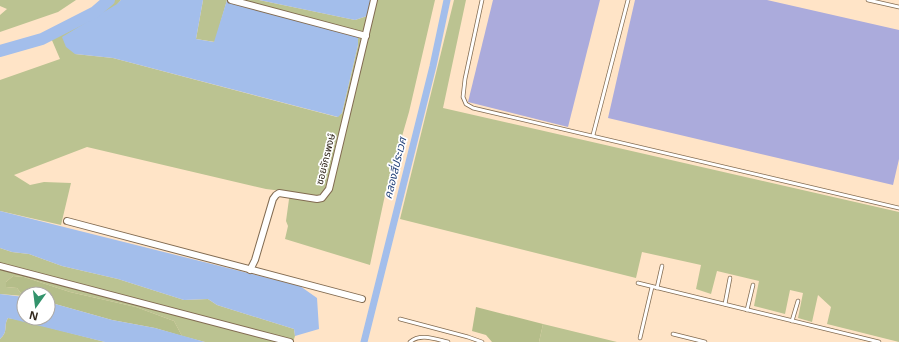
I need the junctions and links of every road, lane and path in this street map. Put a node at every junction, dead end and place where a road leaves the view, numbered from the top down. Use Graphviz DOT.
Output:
graph roads {
  1 [pos="231,0"];
  2 [pos="374,0"];
  3 [pos="482,0"];
  4 [pos="628,0"];
  5 [pos="868,0"];
  6 [pos="899,7"];
  7 [pos="366,36"];
  8 [pos="593,135"];
  9 [pos="899,208"];
  10 [pos="67,220"];
  11 [pos="0,266"];
  12 [pos="662,266"];
  13 [pos="250,270"];
  14 [pos="730,278"];
  15 [pos="638,283"];
  16 [pos="753,285"];
  17 [pos="652,287"];
  18 [pos="657,288"];
  19 [pos="362,299"];
  20 [pos="798,302"];
  21 [pos="724,304"];
  22 [pos="747,310"];
  23 [pos="400,318"];
  24 [pos="792,321"];
  25 [pos="673,334"];
  26 [pos="640,338"];
  27 [pos="290,342"];
  28 [pos="410,342"];
  29 [pos="448,342"];
  30 [pos="482,342"];
  31 [pos="705,342"];
  32 [pos="880,342"];
  1 -- 7 [label="street"];
  2 -- 7 [label="street, ซอยจักรพงษ์"];
  3 -- 8 [label="lane"];
  4 -- 8 [label="lane"];
  5 -- 6 [label="lane"];
  7 -- 13 [label="street, ซอยจักรพงษ์"];
  8 -- 9 [label="lane"];
  10 -- 13 [label="street"];
  11 -- 27 [label="street"];
  12 -- 18 [label="lane"];
  13 -- 19 [label="street"];
  14 -- 21 [label="lane"];
  15 -- 17 [label="lane"];
  16 -- 22 [label="lane"];
  17 -- 18 [label="lane"];
  17 -- 26 [label="lane"];
  18 -- 21 [label="lane"];
  20 -- 24 [label="lane"];
  21 -- 22 [label="lane"];
  22 -- 24 [label="lane"];
  23 -- 30 [label="lane"];
  24 -- 32 [label="lane"];
  25 -- 31 [label="lane"];
  28 -- 29 [label="lane"];
}
